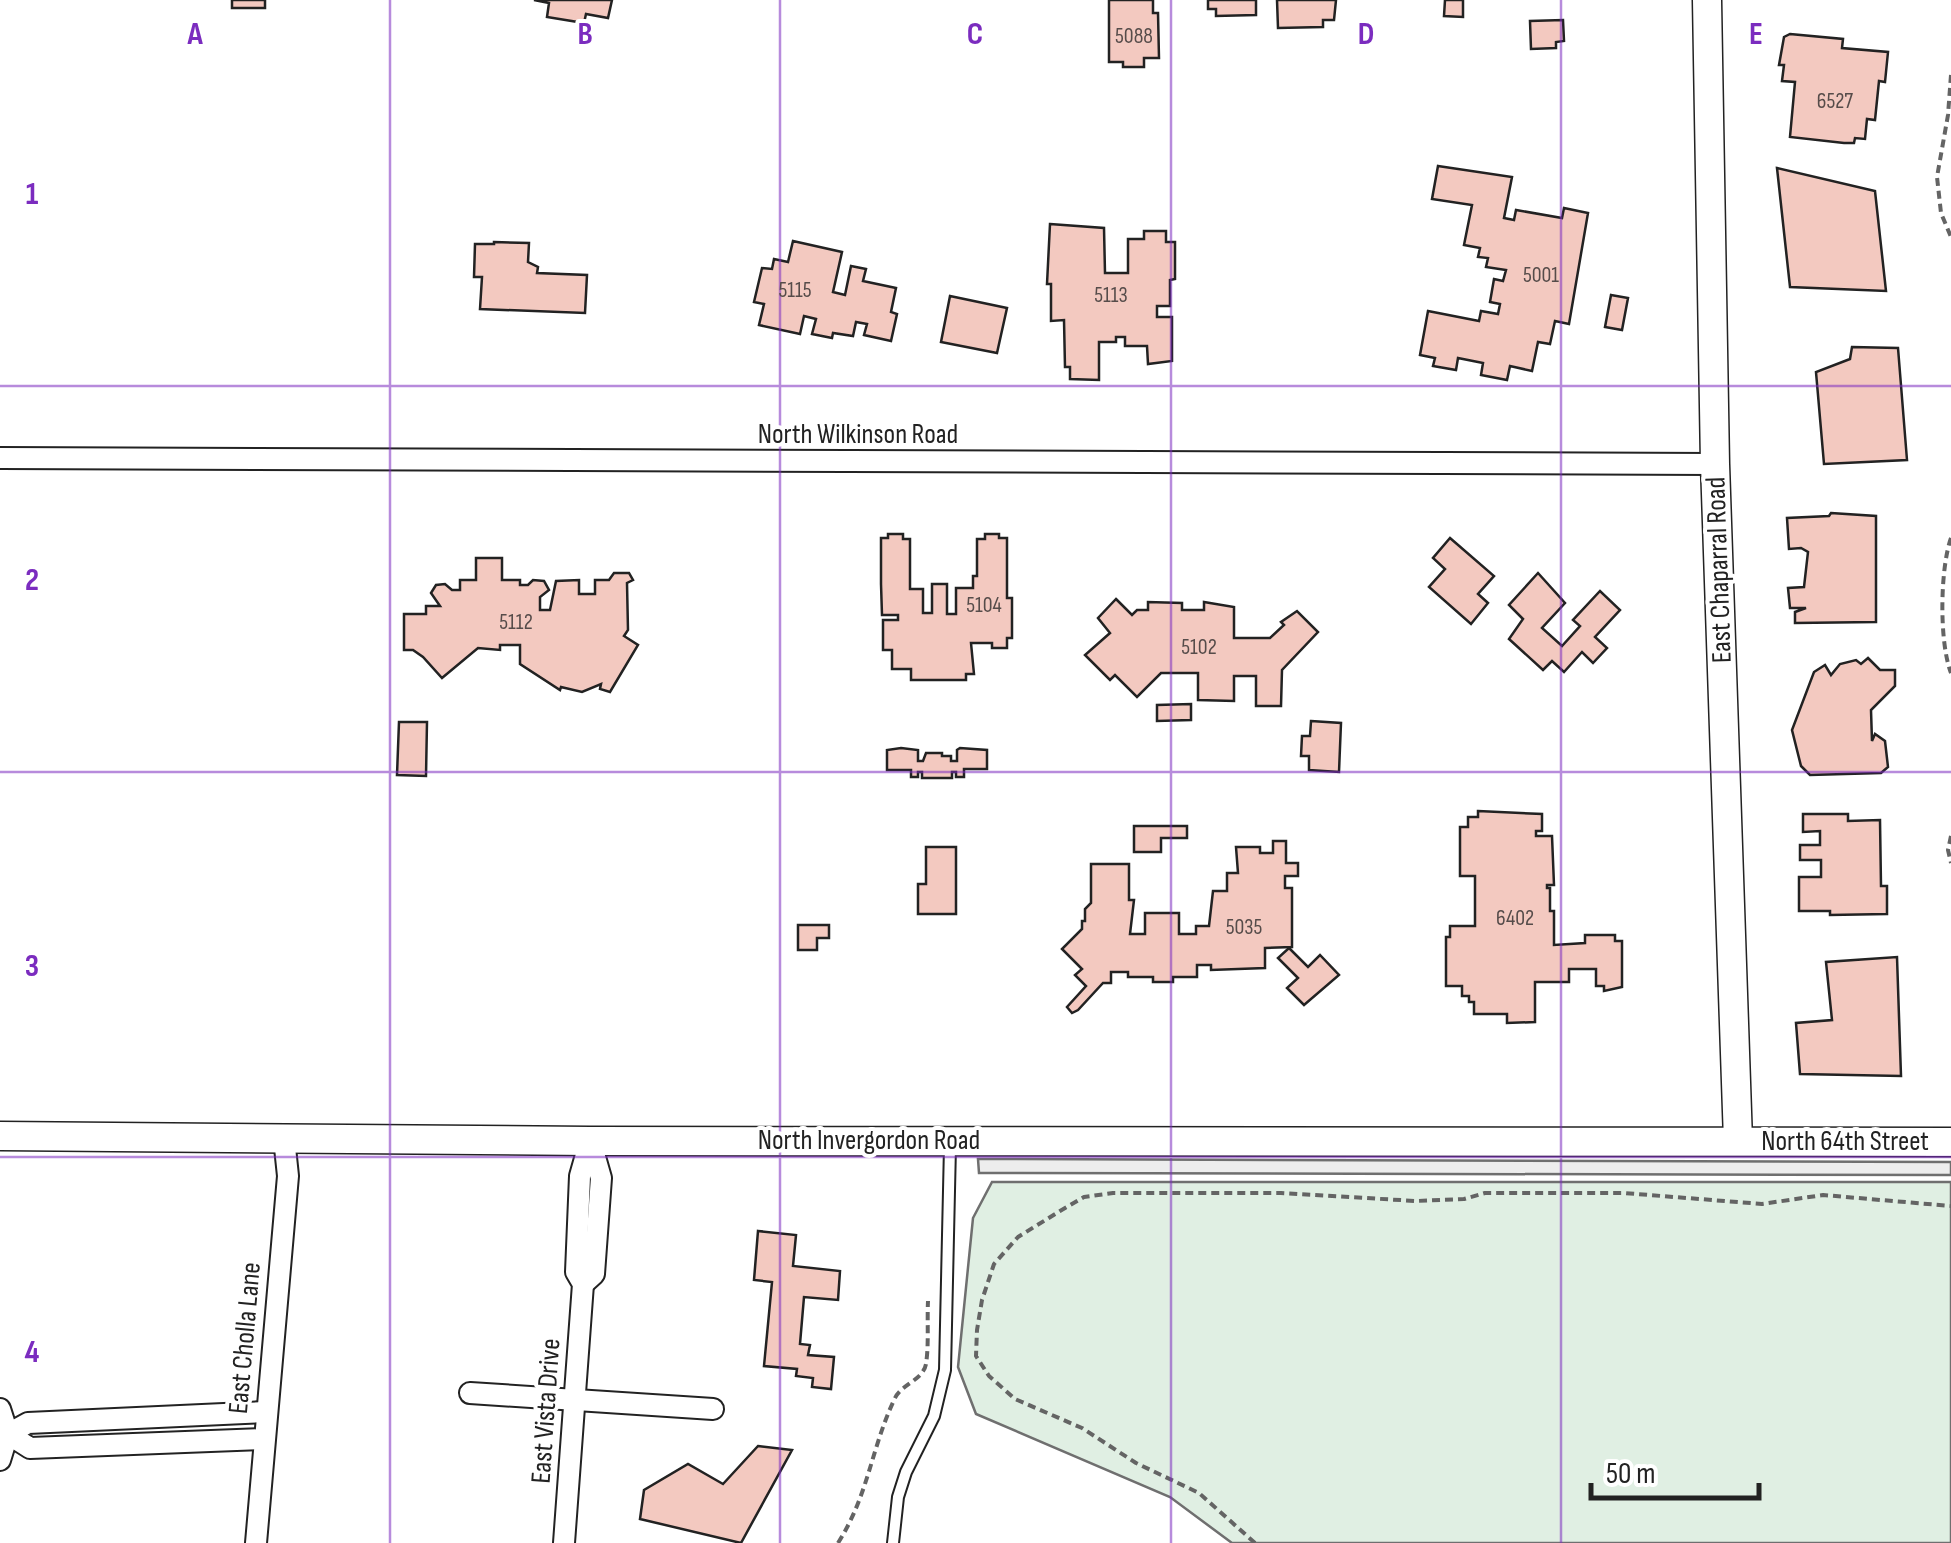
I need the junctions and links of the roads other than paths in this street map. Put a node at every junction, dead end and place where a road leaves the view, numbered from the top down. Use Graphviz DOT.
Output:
graph roads {
  1 [pos="1707,0"];
  2 [pos="0,458"];
  3 [pos="1715,464"];
  4 [pos="0,1136"];
  5 [pos="284,1138"];
  6 [pos="950,1140"];
  7 [pos="590,1141"];
  8 [pos="1738,1141"];
  9 [pos="1951,1142"];
  10 [pos="470,1393"];
  11 [pos="575,1400"];
  12 [pos="0,1409"];
  13 [pos="712,1409"];
  14 [pos="265,1412"];
  15 [pos="8,1434"];
  16 [pos="264,1439"];
  17 [pos="0,1460"];
  18 [pos="256,1543"];
  19 [pos="564,1543"];
  20 [pos="893,1543"];
  1 -- 3 [label="street, East Chaparral Road"];
  2 -- 3 [label="street, North Wilkinson Road"];
  3 -- 8 [label="street, East Chaparral Road"];
  4 -- 5 [label="street, North Invergordon Road"];
  5 -- 7 [label="street, North Invergordon Road"];
  5 -- 14 [label="street, East Cholla Lane"];
  6 -- 7 [label="street, North Invergordon Road"];
  6 -- 8 [label="street, North Invergordon Road"];
  6 -- 20 [label="lane"];
  7 -- 11 [label="street, East Vista Drive"];
  8 -- 9 [label="street, North 64th Street"];
  10 -- 11 [label="street"];
  11 -- 13 [label="street"];
  11 -- 19 [label="street, East Vista Drive"];
  12 -- 15 [label="street"];
  14 -- 15 [label="street"];
  14 -- 16 [label="street, East Cholla Lane"];
  15 -- 16 [label="street"];
  15 -- 17 [label="street"];
  16 -- 18 [label="street, East Cholla Lane"];
}
